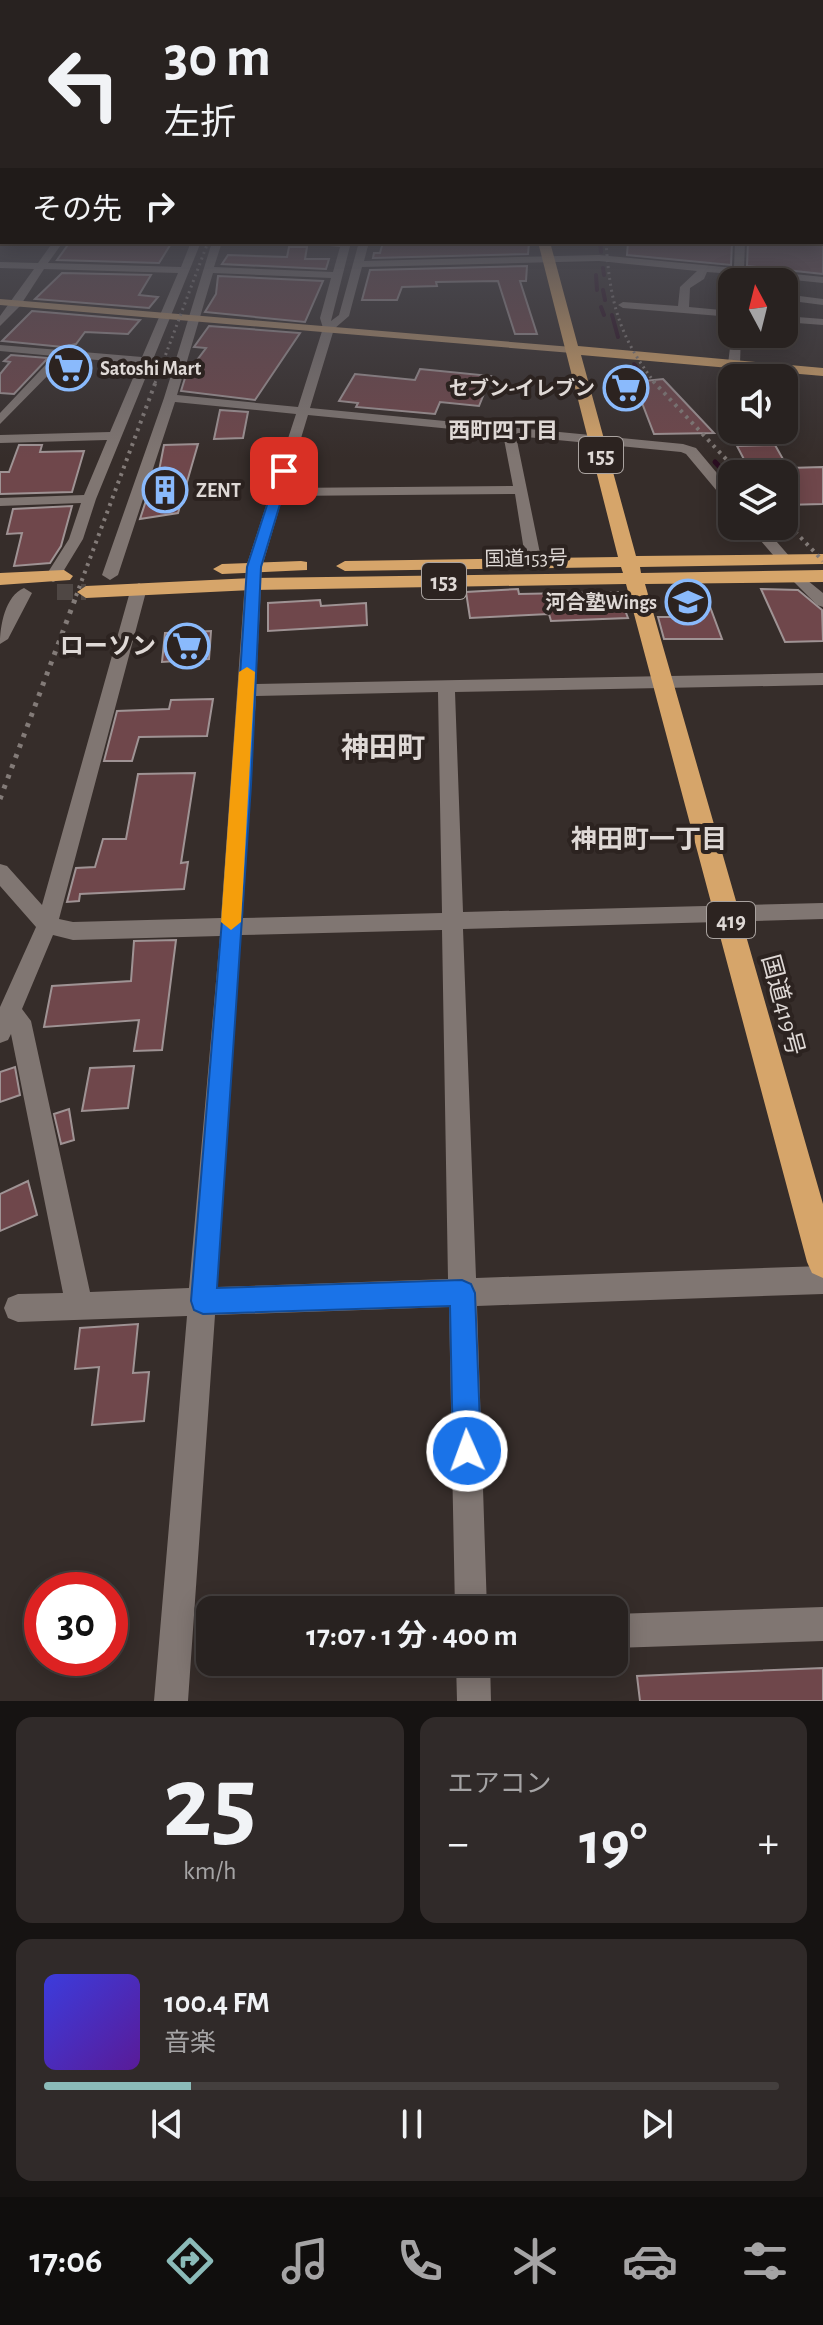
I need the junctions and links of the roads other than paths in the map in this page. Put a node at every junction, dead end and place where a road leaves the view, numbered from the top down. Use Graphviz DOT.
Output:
graph roads {
  1 [pos="21,298"];
  2 [pos="174,298"];
  3 [pos="201,298"];
  4 [pos="330,298"];
  5 [pos="348,298"];
  6 [pos="558,298"];
  7 [pos="684,298"];
  8 [pos="798,299"];
  9 [pos="0,302"];
  10 [pos="823,302"];
  11 [pos="19,303"];
  12 [pos="623,305"];
  13 [pos="683,310"];
  14 [pos="718,313"];
  15 [pos="167,316"];
  16 [pos="195,318"];
  17 [pos="798,320"];
  18 [pos="823,322"];
  19 [pos="0,323"];
  20 [pos="329,328"];
  21 [pos="0,348"];
  22 [pos="735,348"];
  23 [pos="572,350"];
  24 [pos="64,353"];
  25 [pos="145,361"];
  26 [pos="734,364"];
  27 [pos="798,370"];
  28 [pos="823,372"];
  29 [pos="170,398"];
  30 [pos="304,410"];
  31 [pos="0,420"];
  32 [pos="509,431"];
  33 [pos="114,436"];
  34 [pos="596,438"];
  35 [pos="0,439"];
  36 [pos="718,483"];
  37 [pos="521,490"];
  38 [pos="278,492"];
  39 [pos="89,499"];
  40 [pos="0,502"];
  41 [pos="767,540"];
  42 [pos="823,559"];
  43 [pos="785,560"];
  44 [pos="534,563"];
  45 [pos="632,570"];
  46 [pos="110,575"];
  47 [pos="253,575"];
  48 [pos="823,576"];
  49 [pos="797,577"];
  50 [pos="0,579"];
  51 [pos="58,582"];
  52 [pos="139,588"];
  53 [pos="24,593"];
  54 [pos="0,594"];
  55 [pos="823,602"];
  56 [pos="0,639"];
  57 [pos="823,679"];
  58 [pos="665,680"];
  59 [pos="446,684"];
  60 [pos="246,690"];
  61 [pos="0,872"];
  62 [pos="823,911"];
  63 [pos="730,915"];
  64 [pos="455,919"];
  65 [pos="47,925"];
  66 [pos="231,925"];
  67 [pos="6,1024"];
  68 [pos="823,1262"];
  69 [pos="823,1280"];
  70 [pos="462,1293"];
  71 [pos="203,1301"];
  72 [pos="18,1308"];
  73 [pos="80,1308"];
  74 [pos="471,1596"];
  75 [pos="823,1624"];
  76 [pos="628,1631"];
  77 [pos="473,1676"];
  78 [pos="171,1701"];
  79 [pos="474,1701"];
  1 -- 11 [label="street"];
  2 -- 15 [label="street"];
  3 -- 16 [label="street"];
  4 -- 20 [label="street"];
  5 -- 20 [label="street"];
  6 -- 23 [label="highway, 155"];
  7 -- 13 [label="street"];
  8 -- 10 [label="street"];
  9 -- 11 [label="main road"];
  11 -- 15 [label="main road"];
  11 -- 19 [label="street"];
  12 -- 13 [label="street"];
  13 -- 14 [label="street"];
  15 -- 16 [label="main road"];
  15 -- 25 [label="street"];
  16 -- 20 [label="main road"];
  16 -- 29 [label="street"];
  17 -- 18 [label="street"];
  20 -- 23 [label="main road"];
  20 -- 30 [label="street"];
  21 -- 24 [label="street"];
  22 -- 26 [label="street"];
  23 -- 26 [label="highway"];
  23 -- 34 [label="highway, 155"];
  24 -- 25 [label="street"];
  24 -- 31 [label="street"];
  25 -- 33 [label="street"];
  27 -- 28 [label="highway"];
  29 -- 30 [label="street"];
  29 -- 46 [label="street"];
  30 -- 32 [label="street"];
  30 -- 38 [label="street"];
  32 -- 34 [label="street"];
  32 -- 37 [label="street"];
  33 -- 35 [label="street"];
  33 -- 39 [label="street"];
  34 -- 36 [label="street"];
  34 -- 45 [label="highway, 155"];
  37 -- 38 [label="street"];
  37 -- 44 [label="street"];
  38 -- 47 [label="street"];
  39 -- 40 [label="street"];
  39 -- 51 [label="street"];
  41 -- 43 [label="street"];
  42 -- 43 [label="highway, 国道153号 / 153"];
  43 -- 45 [label="highway, 国道153号 / 153"];
  44 -- 45 [label="highway, 国道153号 / 153"];
  44 -- 47 [label="highway, 国道153号 / 153"];
  45 -- 47 [label="highway, 国道153号 / 153"];
  45 -- 49 [label="highway, 国道153号 / 153"];
  45 -- 58 [label="highway, 国道419号 / 419"];
  46 -- 47 [label="highway, 国道153号 / 153"];
  46 -- 52 [label="highway, 国道153号 / 153"];
  47 -- 52 [label="highway, 国道153号 / 153"];
  47 -- 60 [label="street"];
  48 -- 49 [label="highway, 国道153号 / 153"];
  49 -- 55 [label="street"];
  50 -- 51 [label="highway"];
  51 -- 53 [label="highway"];
  52 -- 65 [label="street"];
  53 -- 54 [label="highway"];
  53 -- 56 [label="street"];
  57 -- 58 [label="street"];
  58 -- 59 [label="street"];
  58 -- 63 [label="highway, 国道419号 / 419"];
  59 -- 60 [label="street"];
  59 -- 64 [label="street"];
  60 -- 66 [label="street"];
  61 -- 65 [label="street"];
  62 -- 63 [label="street"];
  63 -- 64 [label="street"];
  63 -- 68 [label="highway, 国道419号 / 419"];
  64 -- 66 [label="street"];
  64 -- 70 [label="street"];
  65 -- 66 [label="street"];
  65 -- 67 [label="street"];
  66 -- 71 [label="street"];
  67 -- 73 [label="street"];
  69 -- 70 [label="street"];
  70 -- 71 [label="street"];
  70 -- 74 [label="street"];
  71 -- 73 [label="street"];
  71 -- 78 [label="street"];
  72 -- 73 [label="street"];
  75 -- 76 [label="street"];
  77 -- 79 [label="street"];
}
